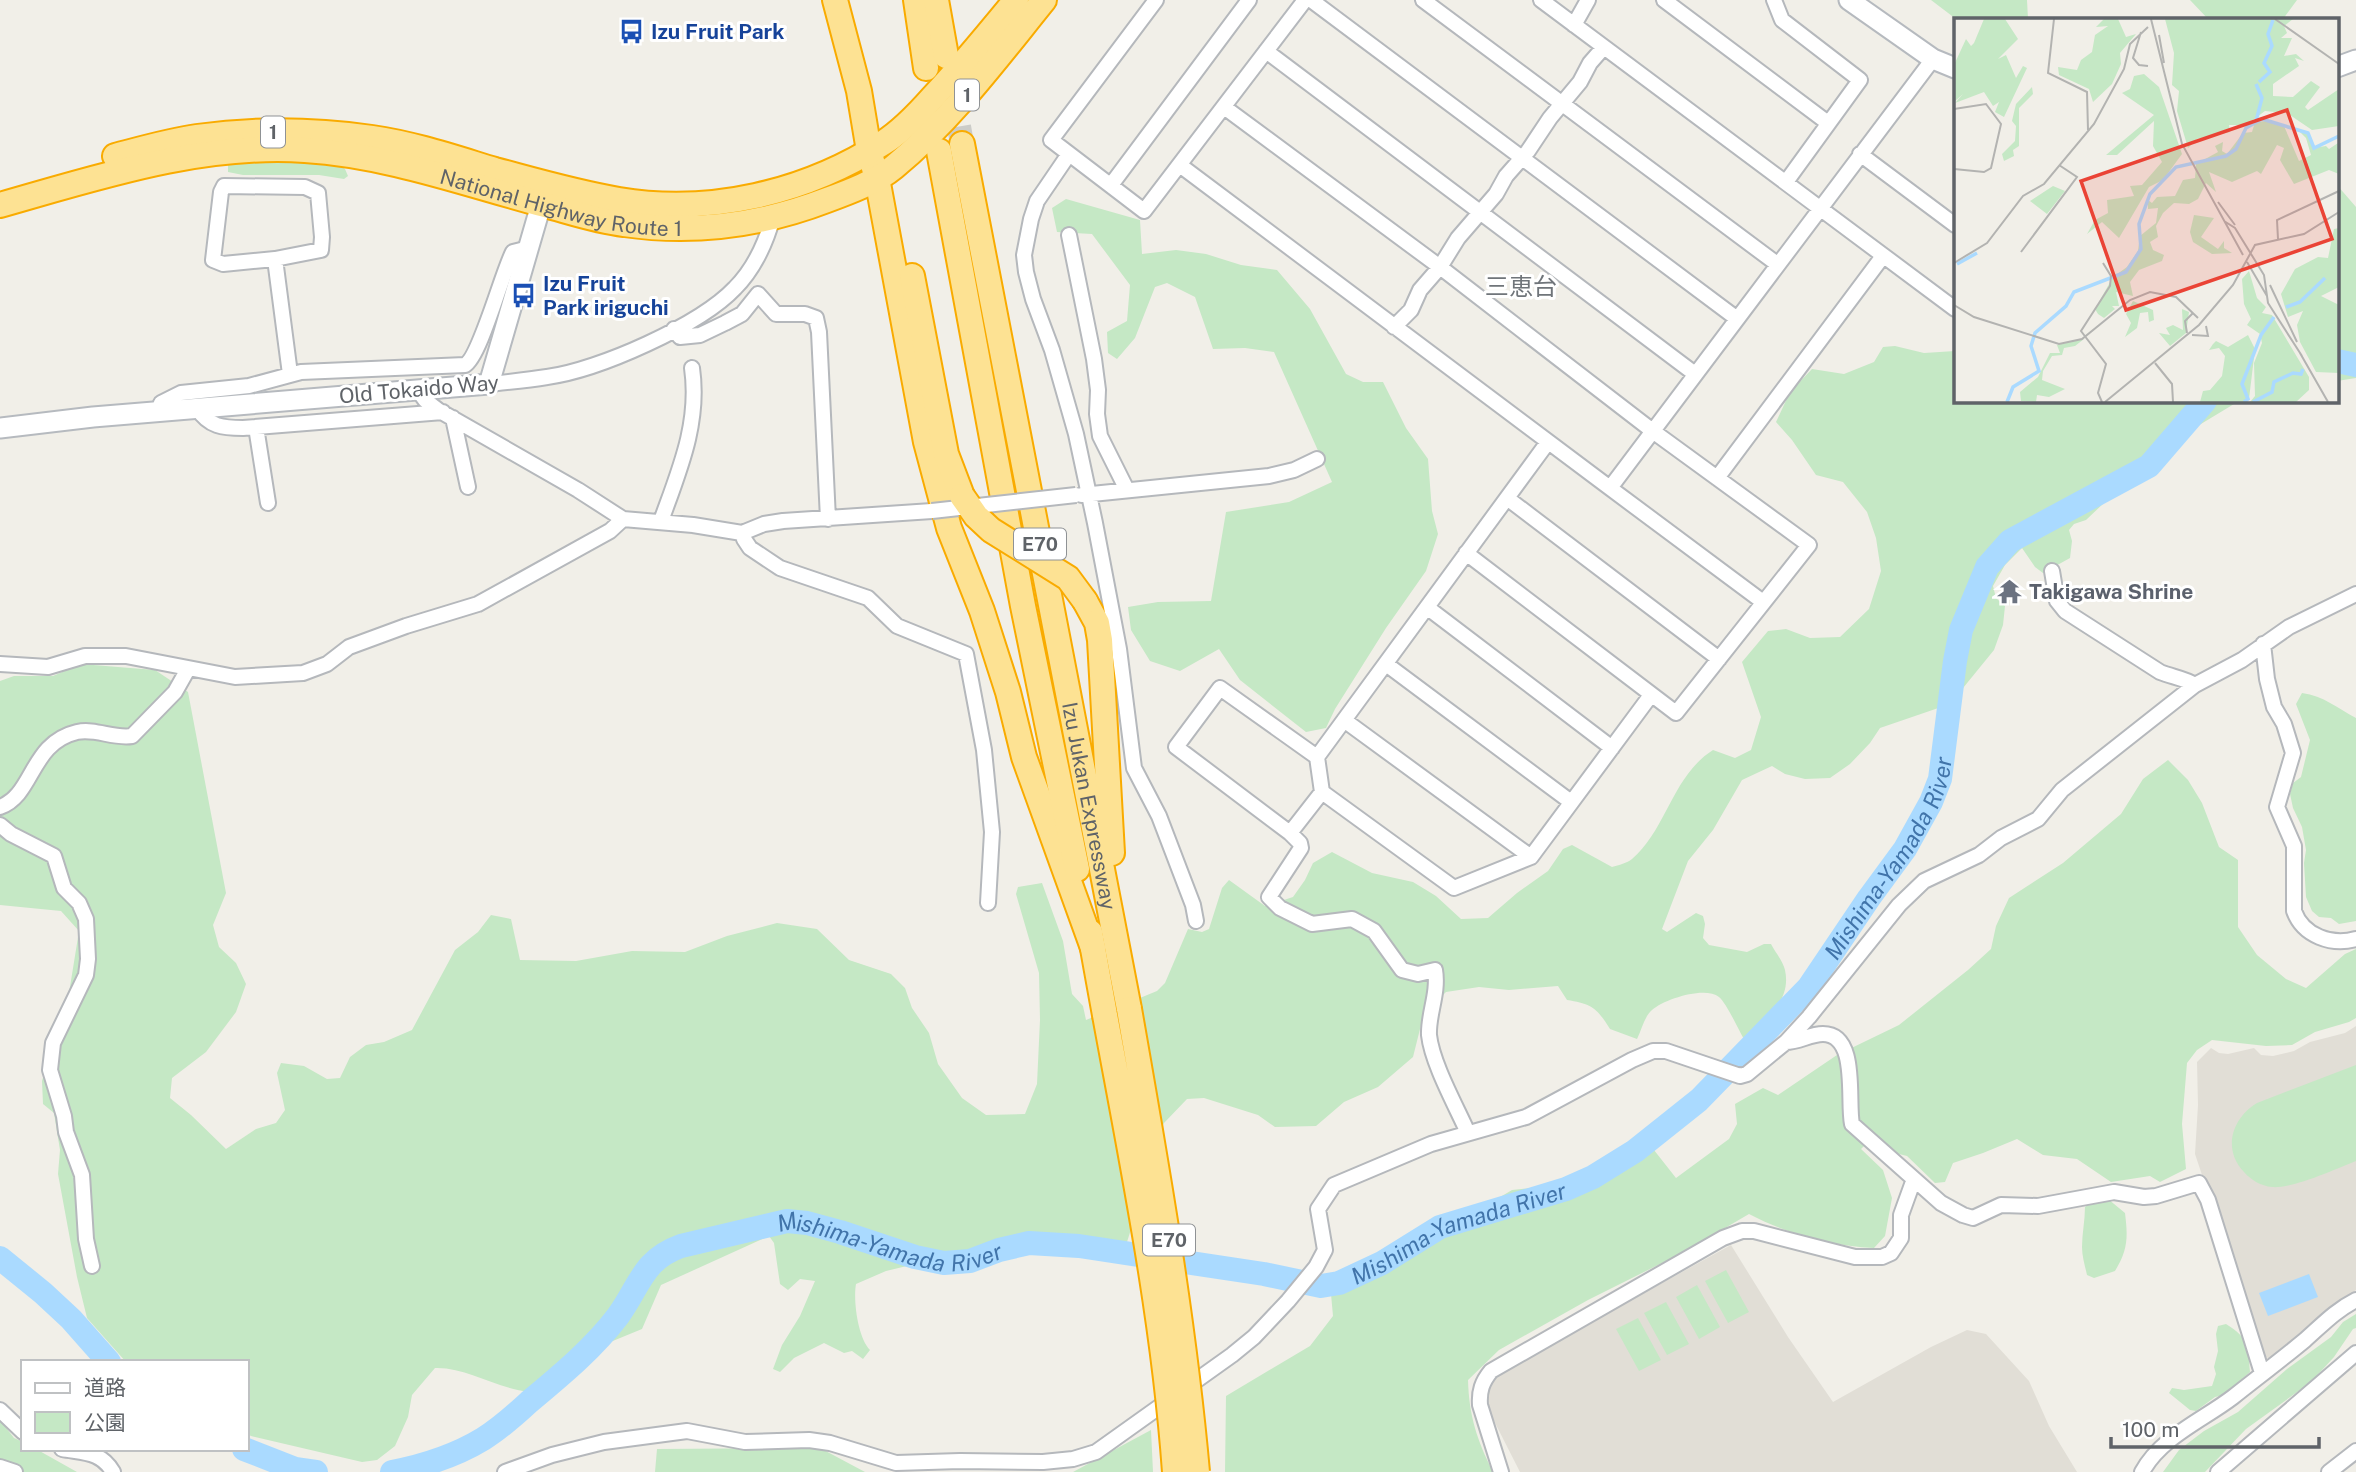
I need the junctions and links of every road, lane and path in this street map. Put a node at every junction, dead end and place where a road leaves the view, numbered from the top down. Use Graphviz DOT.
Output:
graph roads {
  1 [pos="835,0"];
  2 [pos="848,0"];
  3 [pos="916,0"];
  4 [pos="936,0"];
  5 [pos="1016,0"];
  6 [pos="1044,0"];
  7 [pos="1156,0"];
  8 [pos="1249,0"];
  9 [pos="1305,0"];
  10 [pos="1311,0"];
  11 [pos="1423,0"];
  12 [pos="1541,0"];
  13 [pos="1588,0"];
  14 [pos="1664,0"];
  15 [pos="1774,0"];
  16 [pos="1849,0"];
  17 [pos="1574,25"];
  18 [pos="1604,47"];
  19 [pos="1266,51"];
  20 [pos="1933,59"];
  21 [pos="2356,60"];
  22 [pos="2338,67"];
  23 [pos="1954,68"];
  24 [pos="1562,104"];
  25 [pos="1224,107"];
  26 [pos="1828,123"];
  27 [pos="876,147"];
  28 [pos="1069,154"];
  29 [pos="1860,154"];
  30 [pos="1521,158"];
  31 [pos="1181,166"];
  32 [pos="885,173"];
  33 [pos="1786,182"];
  34 [pos="1111,185"];
  35 [pos="0,190"];
  36 [pos="545,194"];
  37 [pos="0,205"];
  38 [pos="1821,208"];
  39 [pos="1480,213"];
  40 [pos="773,217"];
  41 [pos="1954,224"];
  42 [pos="1069,235"];
  43 [pos="529,248"];
  44 [pos="1882,256"];
  45 [pos="275,259"];
  46 [pos="1777,264"];
  47 [pos="1440,267"];
  48 [pos="1954,308"];
  49 [pos="1736,318"];
  50 [pos="1394,327"];
  51 [pos="674,329"];
  52 [pos="692,369"];
  53 [pos="289,374"];
  54 [pos="1695,374"];
  55 [pos="489,384"];
  56 [pos="417,389"];
  57 [pos="197,408"];
  58 [pos="158,412"];
  59 [pos="448,415"];
  60 [pos="256,427"];
  61 [pos="0,428"];
  62 [pos="1654,432"];
  63 [pos="1548,442"];
  64 [pos="1317,459"];
  65 [pos="1717,478"];
  66 [pos="468,487"];
  67 [pos="1610,488"];
  68 [pos="1127,490"];
  69 [pos="1082,495"];
  70 [pos="1507,498"];
  71 [pos="268,503"];
  72 [pos="623,519"];
  73 [pos="828,519"];
  74 [pos="661,521"];
  75 [pos="742,533"];
  76 [pos="1466,553"];
  77 [pos="2052,571"];
  78 [pos="2356,594"];
  79 [pos="1763,603"];
  80 [pos="1428,608"];
  81 [pos="2263,644"];
  82 [pos="1719,659"];
  83 [pos="0,664"];
  84 [pos="1386,664"];
  85 [pos="188,669"];
  86 [pos="2195,685"];
  87 [pos="1651,695"];
  88 [pos="1344,720"];
  89 [pos="1612,748"];
  90 [pos="1317,757"];
  91 [pos="1322,792"];
  92 [pos="1571,802"];
  93 [pos="0,807"];
  94 [pos="0,825"];
  95 [pos="1290,833"];
  96 [pos="1531,857"];
  97 [pos="988,903"];
  98 [pos="1196,921"];
  99 [pos="2356,939"];
  100 [pos="1117,944"];
  101 [pos="1093,948"];
  102 [pos="1786,1042"];
  103 [pos="1468,1133"];
  104 [pos="1914,1179"];
  105 [pos="92,1266"];
  106 [pos="2356,1300"];
  107 [pos="2356,1353"];
  108 [pos="2262,1373"];
  109 [pos="0,1410"];
  110 [pos="21,1430"];
  111 [pos="73,1451"];
  112 [pos="2356,1451"];
  113 [pos="0,1467"];
  114 [pos="2219,1471"];
  115 [pos="2334,1471"];
  116 [pos="15,1472"];
  117 [pos="113,1472"];
  118 [pos="505,1472"];
  119 [pos="1175,1472"];
  120 [pos="1197,1472"];
  121 [pos="1501,1472"];
  122 [pos="2142,1472"];
  1 -- 27 [label="highway"];
  2 -- 27 [label="highway"];
  3 -- 4 [label="highway"];
  5 -- 27 [label="highway, National Highway Route 1 / 1"];
  6 -- 32 [label="highway, National Highway Route 1 / 1"];
  7 -- 28 [label="street"];
  8 -- 34 [label="street"];
  9 -- 19 [label="street"];
  10 -- 30 [label="street"];
  11 -- 24 [label="street"];
  12 -- 17 [label="street"];
  13 -- 17 [label="street"];
  14 -- 26 [label="street"];
  15 -- 26 [label="street"];
  16 -- 20 [label="street"];
  17 -- 18 [label="street"];
  18 -- 24 [label="street"];
  18 -- 33 [label="street"];
  19 -- 25 [label="street"];
  19 -- 39 [label="street"];
  20 -- 23 [label="street"];
  20 -- 29 [label="street"];
  21 -- 22 [label="street"];
  24 -- 30 [label="street"];
  24 -- 46 [label="street"];
  25 -- 31 [label="street"];
  25 -- 47 [label="street"];
  26 -- 33 [label="street"];
  27 -- 32 [label="highway"];
  27 -- 36 [label="highway, National Highway Route 1 / 1"];
  28 -- 34 [label="street"];
  28 -- 69 [label="street"];
  29 -- 38 [label="street"];
  29 -- 41 [label="street"];
  30 -- 39 [label="street"];
  30 -- 49 [label="street"];
  31 -- 34 [label="street"];
  31 -- 50 [label="street"];
  32 -- 40 [label="highway, National Highway Route 1 / 1"];
  32 -- 100 [label="highway, bridge"];
  32 -- 101 [label="highway"];
  33 -- 38 [label="street"];
  35 -- 36 [label="highway, National Highway Route 1 / 1"];
  36 -- 37 [label="highway, National Highway Route 1 / 1"];
  36 -- 40 [label="highway, National Highway Route 1 / 1"];
  36 -- 43 [label="street"];
  38 -- 44 [label="street"];
  38 -- 46 [label="street"];
  39 -- 47 [label="street"];
  39 -- 54 [label="street"];
  40 -- 51 [label="street, Old Tokaido Way"];
  42 -- 68 [label="street"];
  43 -- 53 [label="street"];
  43 -- 55 [label="street"];
  44 -- 48 [label="street"];
  44 -- 65 [label="street"];
  45 -- 45 [label="street"];
  45 -- 53 [label="street"];
  46 -- 49 [label="street"];
  47 -- 50 [label="street"];
  47 -- 62 [label="street"];
  49 -- 54 [label="street"];
  50 -- 63 [label="street"];
  51 -- 55 [label="street, Old Tokaido Way"];
  51 -- 73 [label="street"];
  52 -- 74 [label="street"];
  53 -- 58 [label="street"];
  54 -- 62 [label="street"];
  55 -- 56 [label="street, Old Tokaido Way"];
  56 -- 57 [label="street, Old Tokaido Way"];
  56 -- 59 [label="street"];
  57 -- 58 [label="street, Old Tokaido Way"];
  57 -- 60 [label="street"];
  58 -- 61 [label="street, Old Tokaido Way"];
  59 -- 60 [label="street"];
  59 -- 66 [label="street"];
  59 -- 72 [label="street"];
  60 -- 71 [label="street"];
  62 -- 65 [label="street"];
  62 -- 67 [label="street"];
  63 -- 67 [label="street"];
  63 -- 70 [label="street"];
  64 -- 68 [label="street"];
  65 -- 79 [label="street"];
  67 -- 79 [label="street"];
  68 -- 69 [label="street"];
  69 -- 73 [label="street, bridge"];
  69 -- 98 [label="street"];
  70 -- 76 [label="street"];
  70 -- 82 [label="street"];
  72 -- 74 [label="street"];
  72 -- 85 [label="street"];
  73 -- 75 [label="street"];
  74 -- 75 [label="street"];
  75 -- 97 [label="street"];
  76 -- 80 [label="street"];
  76 -- 87 [label="street"];
  77 -- 86 [label="street"];
  78 -- 81 [label="street"];
  79 -- 82 [label="street"];
  80 -- 84 [label="street"];
  80 -- 89 [label="street"];
  81 -- 86 [label="street"];
  81 -- 99 [label="street"];
  82 -- 87 [label="street"];
  83 -- 85 [label="street"];
  84 -- 88 [label="street"];
  84 -- 92 [label="street"];
  85 -- 93 [label="street"];
  86 -- 102 [label="street"];
  87 -- 89 [label="street"];
  88 -- 90 [label="street"];
  88 -- 96 [label="street"];
  89 -- 92 [label="street"];
  90 -- 91 [label="street"];
  90 -- 95 [label="street"];
  91 -- 95 [label="street"];
  91 -- 96 [label="street"];
  92 -- 96 [label="street"];
  94 -- 105 [label="street"];
  95 -- 103 [label="street"];
  100 -- 101 [label="highway, Izu Jukan Expressway / E70"];
  100 -- 120 [label="highway, Izu Jukan Expressway / E70, bridge"];
  101 -- 119 [label="highway, Izu Jukan Expressway / E70, bridge"];
  102 -- 103 [label="street"];
  102 -- 104 [label="street"];
  103 -- 118 [label="street"];
  104 -- 108 [label="street"];
  104 -- 121 [label="street"];
  106 -- 108 [label="street"];
  107 -- 114 [label="street"];
  108 -- 122 [label="street"];
  109 -- 110 [label="street"];
  111 -- 117 [label="street"];
  112 -- 115 [label="street"];
  113 -- 116 [label="street"];
}
